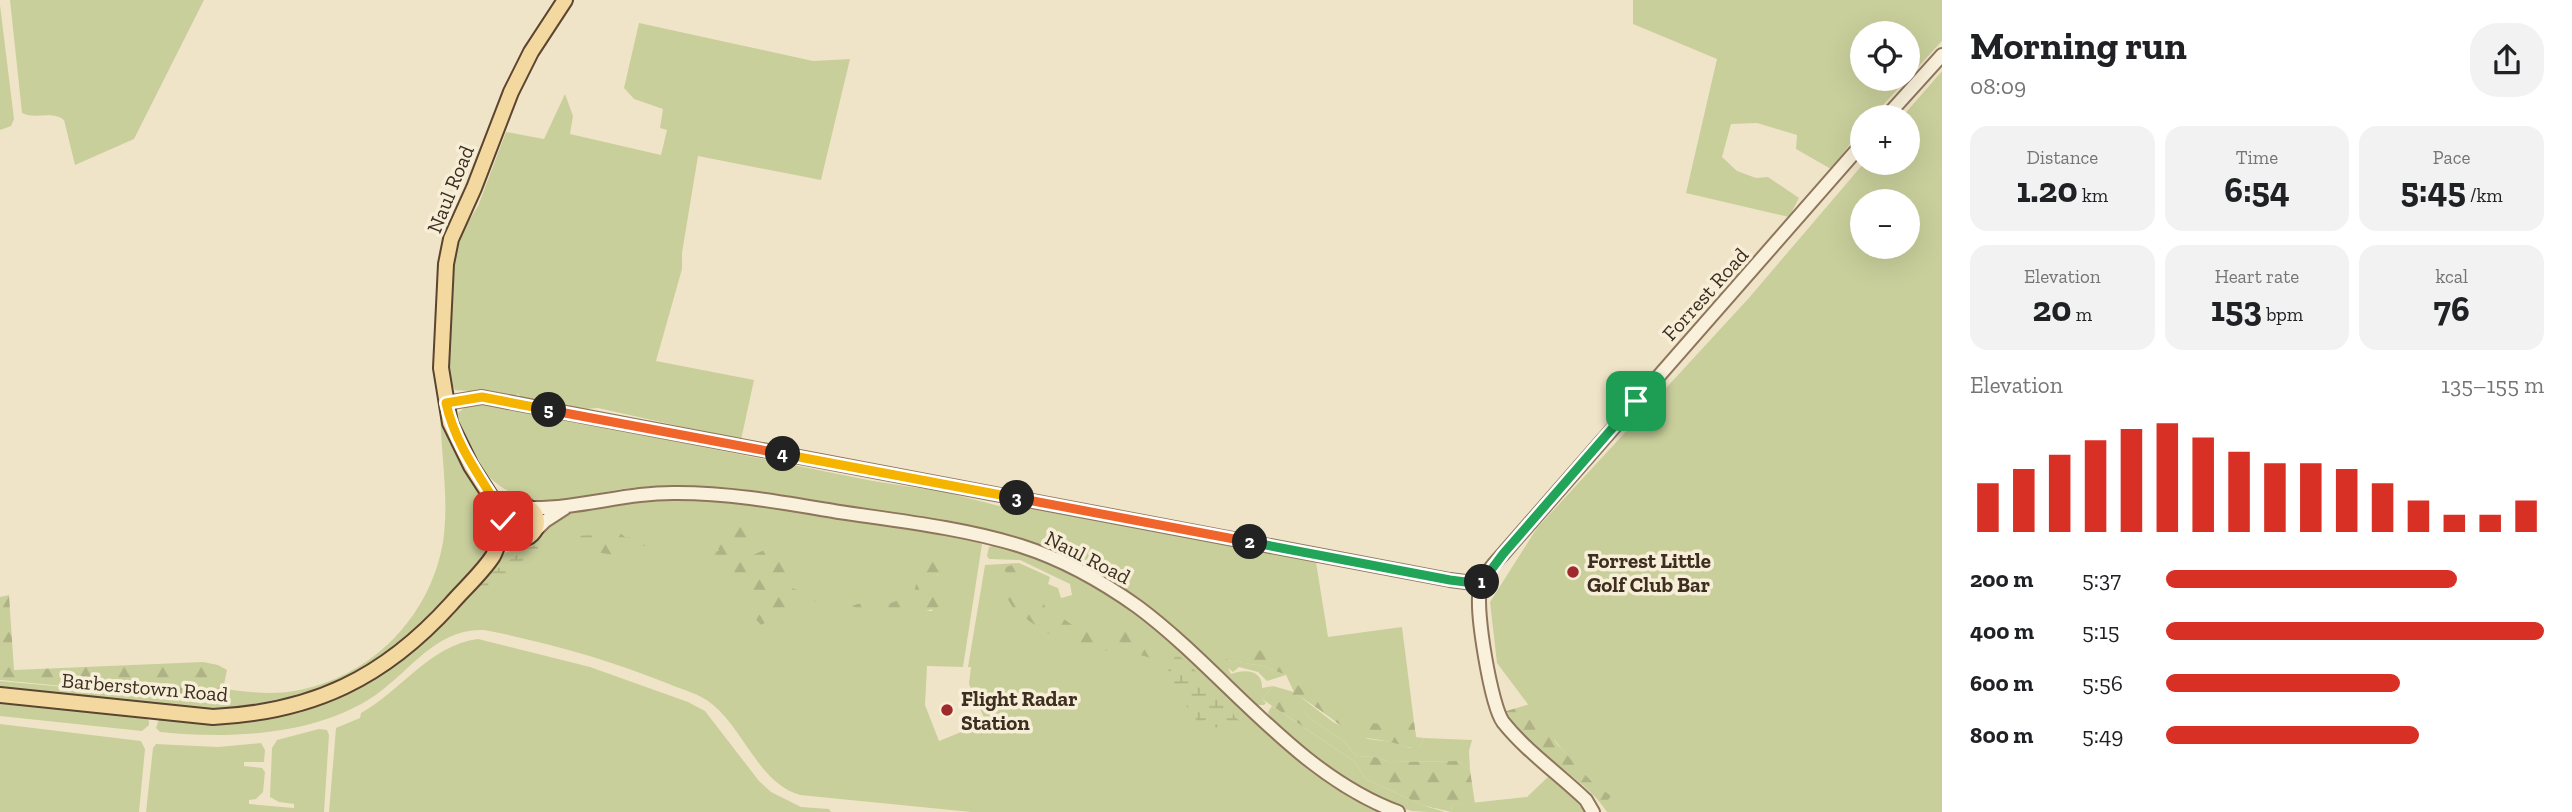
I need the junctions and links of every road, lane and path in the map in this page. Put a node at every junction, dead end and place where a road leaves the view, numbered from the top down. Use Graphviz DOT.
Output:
graph roads {
  1 [pos="565,0"];
  2 [pos="1942,55"];
  3 [pos="1897,105"];
  4 [pos="1850,159"];
  5 [pos="446,403"];
  6 [pos="486,486"];
  7 [pos="525,507"];
  8 [pos="565,508"];
  9 [pos="504,521"];
  10 [pos="533,533"];
  11 [pos="518,539"];
  12 [pos="493,555"];
  13 [pos="1481,584"];
  14 [pos="0,695"];
  15 [pos="1398,812"];
  16 [pos="1593,812"];
  1 -- 5 [label="main road, Naul Road"];
  2 -- 3 [label="street"];
  4 -- 13 [label="street, Forrest Road"];
  5 -- 6 [label="main road, Naul Road"];
  5 -- 13 [label="street"];
  6 -- 7 [label="main road, Naul Road"];
  6 -- 9 [label="main road, Naul Road"];
  7 -- 8 [label="street, Naul Road"];
  7 -- 9 [label="main road"];
  7 -- 10 [label="main road"];
  8 -- 10 [label="street, Naul Road"];
  8 -- 15 [label="street, Naul Road"];
  9 -- 11 [label="main road"];
  9 -- 12 [label="main road, Barberstown Road"];
  10 -- 11 [label="main road"];
  11 -- 12 [label="main road"];
  12 -- 14 [label="main road, Barberstown Road"];
  13 -- 16 [label="street"];
}
